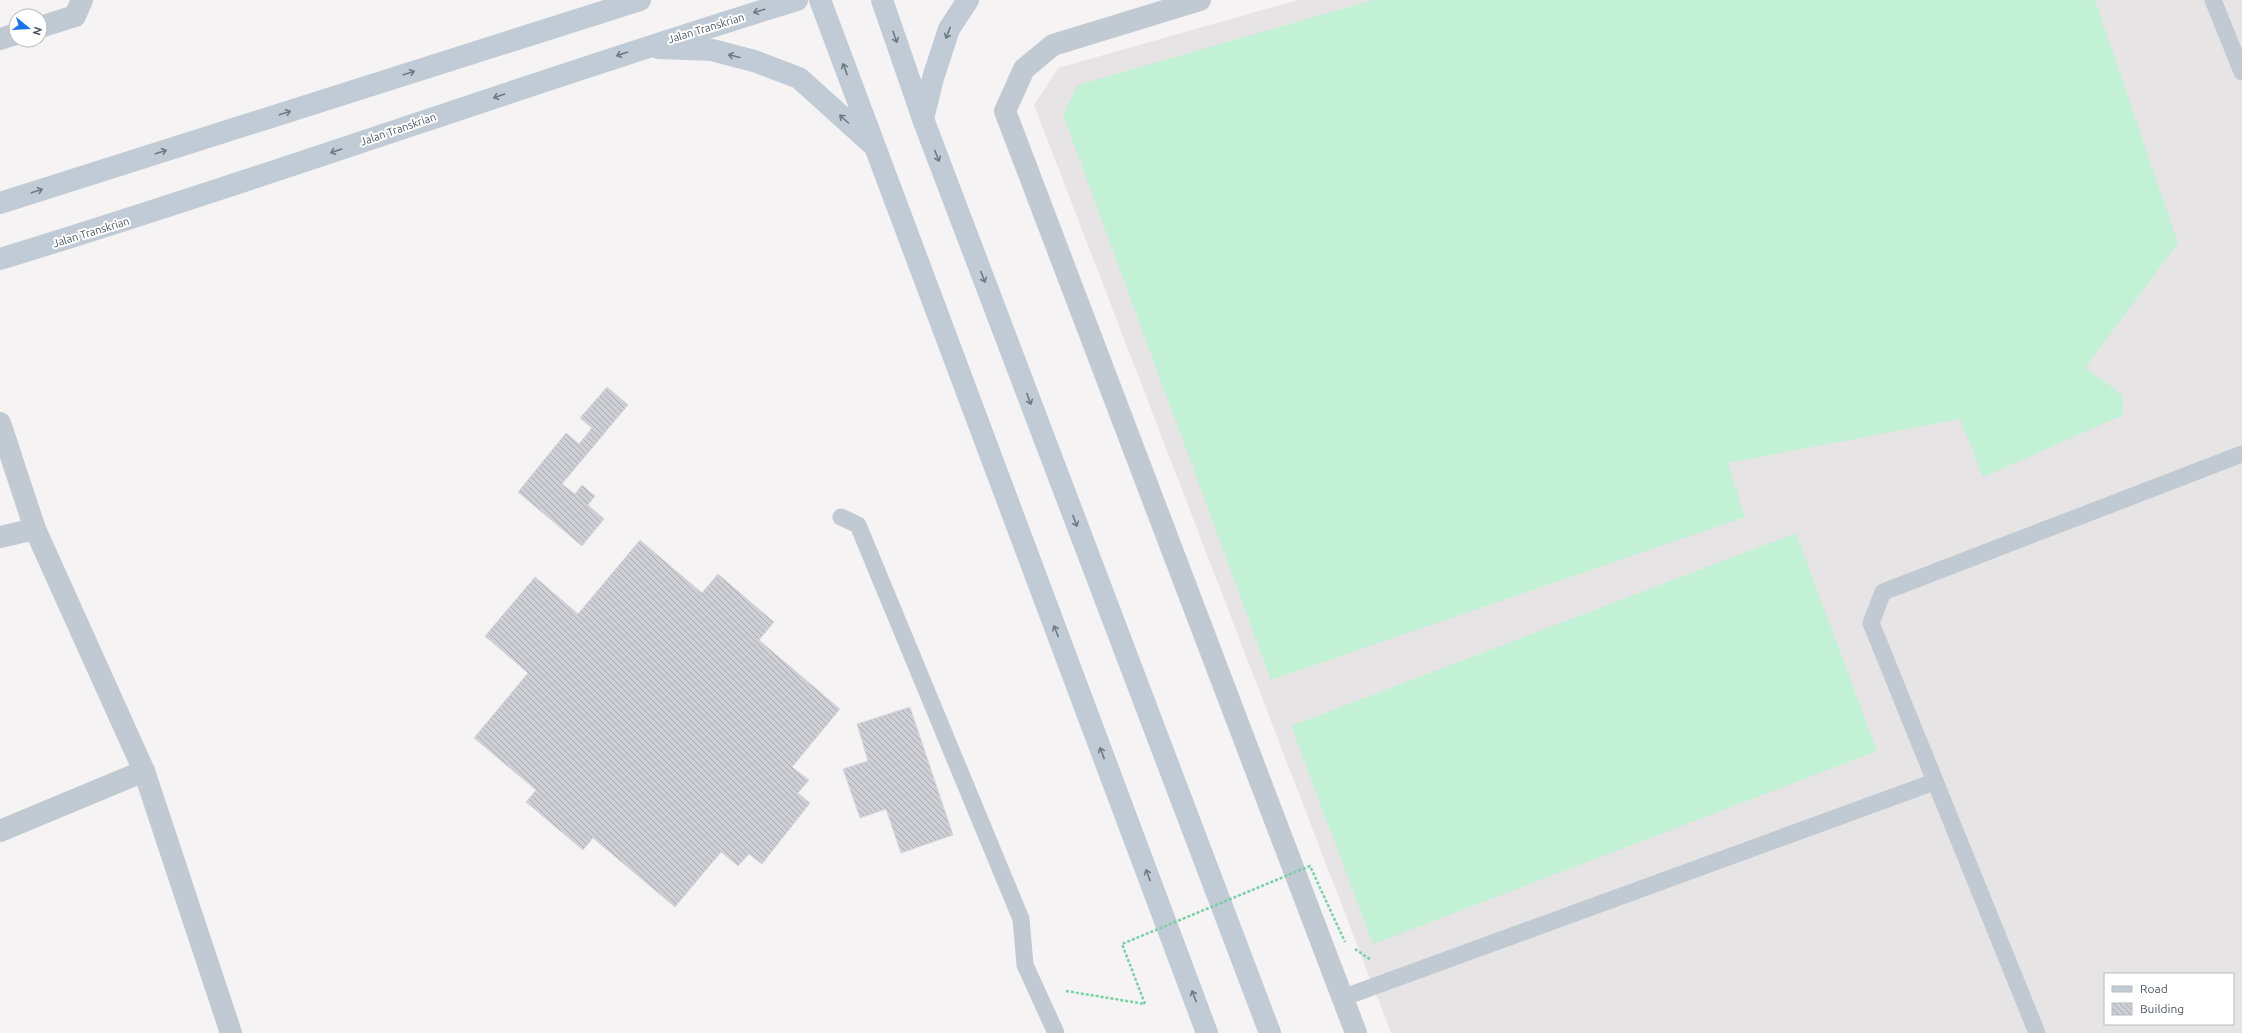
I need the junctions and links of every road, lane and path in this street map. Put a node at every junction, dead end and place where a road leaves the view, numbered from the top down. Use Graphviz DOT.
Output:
graph roads {
  1 [pos="82,0"];
  2 [pos="640,0"];
  3 [pos="797,0"];
  4 [pos="820,0"];
  5 [pos="882,0"];
  6 [pos="968,0"];
  7 [pos="1200,0"];
  8 [pos="2213,0"];
  9 [pos="48,24"];
  10 [pos="643,47"];
  11 [pos="2242,72"];
  12 [pos="923,119"];
  13 [pos="873,145"];
  14 [pos="0,203"];
  15 [pos="0,260"];
  16 [pos="0,423"];
  17 [pos="2242,454"];
  18 [pos="840,517"];
  19 [pos="35,529"];
  20 [pos="0,537"];
  21 [pos="144,771"];
  22 [pos="1934,782"];
  23 [pos="0,831"];
  24 [pos="1346,942"];
  25 [pos="1034,986"];
  26 [pos="1342,998"];
  27 [pos="231,1033"];
  28 [pos="1056,1033"];
  29 [pos="1207,1033"];
  30 [pos="1270,1033"];
  31 [pos="1356,1033"];
  32 [pos="2037,1033"];
  1 -- 9 [label="street"];
  14 -- 2 [label="main road, one-way"];
  3 -- 10 [label="main road, Jalan Transkrian, one-way"];
  13 -- 4 [label="main road, one-way"];
  5 -- 12 [label="main road, one-way"];
  6 -- 12 [label="main road, one-way"];
  7 -- 26 [label="street"];
  8 -- 11 [label="lane"];
  13 -- 10 [label="main road, one-way"];
  10 -- 15 [label="main road, Jalan Transkrian, one-way"];
  12 -- 30 [label="main road, one-way"];
  29 -- 13 [label="main road, one-way"];
  16 -- 19 [label="street"];
  17 -- 22 [label="lane"];
  18 -- 25 [label="lane"];
  19 -- 20 [label="street"];
  19 -- 21 [label="street"];
  21 -- 23 [label="street"];
  21 -- 27 [label="street"];
  22 -- 26 [label="lane"];
  22 -- 32 [label="lane"];
  24 -- 25 [label="path, bridge"];
  25 -- 28 [label="lane"];
  26 -- 31 [label="street"];
}
